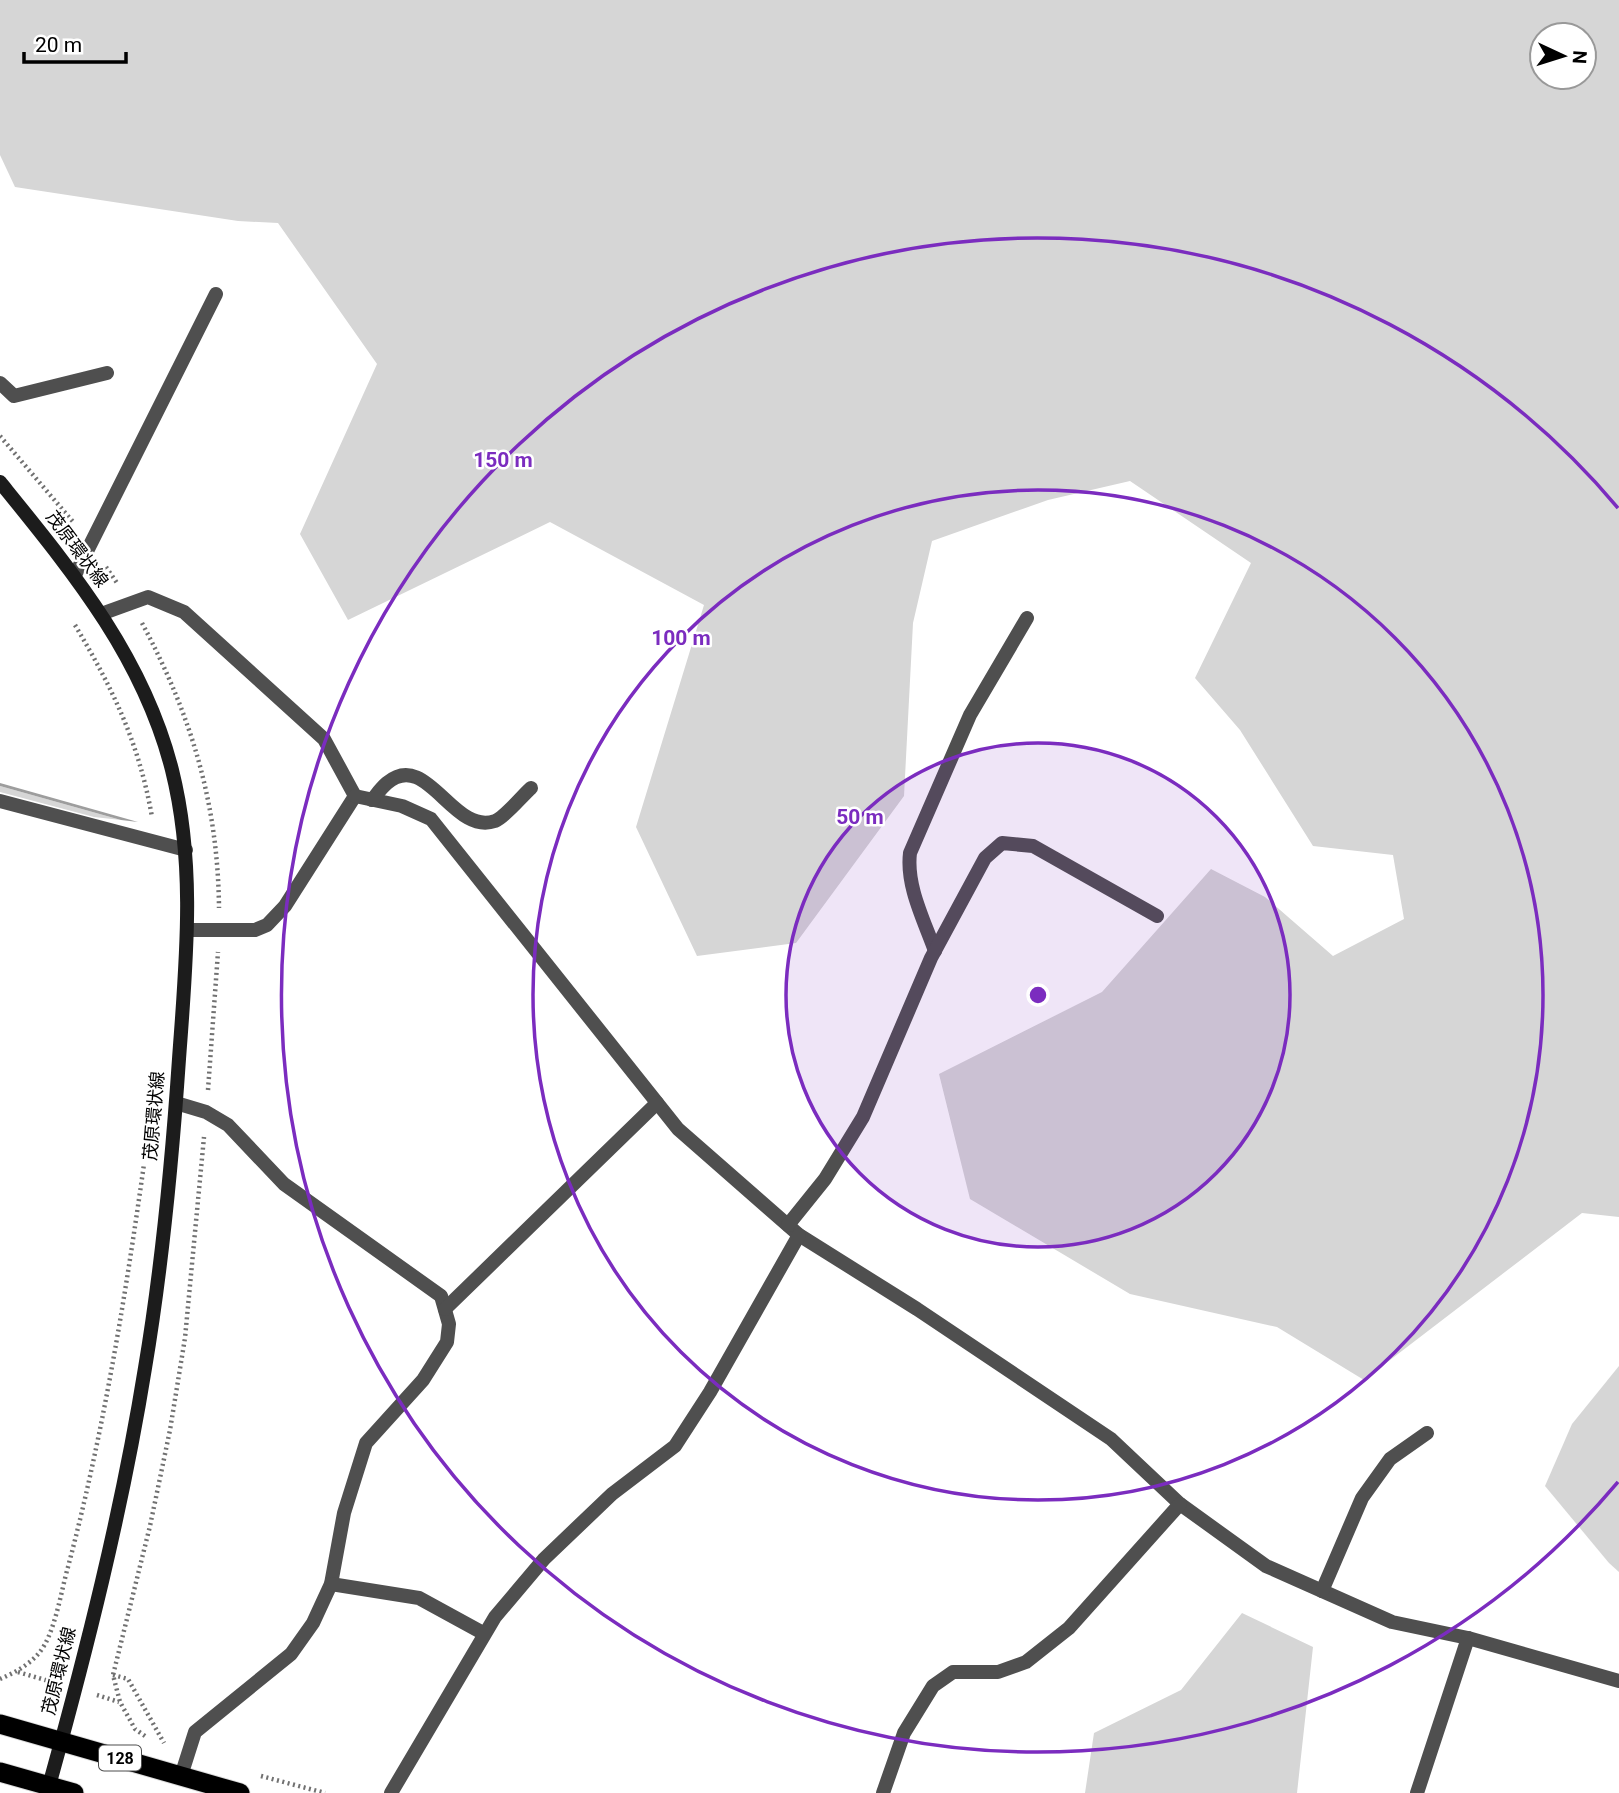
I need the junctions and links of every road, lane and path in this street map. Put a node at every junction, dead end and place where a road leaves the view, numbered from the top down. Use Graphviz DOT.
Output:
graph roads {
  1 [pos="216,294"];
  2 [pos="107,373"];
  3 [pos="0,383"];
  4 [pos="0,482"];
  5 [pos="75,575"];
  6 [pos="101,614"];
  7 [pos="1027,618"];
  8 [pos="73,620"];
  9 [pos="531,788"];
  10 [pos="355,796"];
  11 [pos="372,800"];
  12 [pos="0,801"];
  13 [pos="156,842"];
  14 [pos="186,850"];
  15 [pos="1157,916"];
  16 [pos="188,930"];
  17 [pos="935,951"];
  18 [pos="176,1103"];
  19 [pos="657,1103"];
  20 [pos="145,1156"];
  21 [pos="788,1225"];
  22 [pos="799,1235"];
  23 [pos="445,1309"];
  24 [pos="1427,1433"];
  25 [pos="1180,1504"];
  26 [pos="331,1584"];
  27 [pos="1322,1591"];
  28 [pos="483,1633"];
  29 [pos="1468,1639"];
  30 [pos="113,1675"];
  31 [pos="0,1679"];
  32 [pos="1619,1681"];
  33 [pos="0,1724"];
  34 [pos="62,1741"];
  35 [pos="165,1744"];
  36 [pos="0,1772"];
  37 [pos="181,1776"];
  38 [pos="48,1789"];
  39 [pos="74,1793"];
  40 [pos="240,1793"];
  41 [pos="391,1793"];
  42 [pos="883,1793"];
  43 [pos="1417,1793"];
  1 -- 5 [label="street"];
  2 -- 3 [label="street"];
  4 -- 5 [label="main road, 茂原環状線"];
  5 -- 6 [label="main road, 茂原環状線"];
  6 -- 10 [label="street"];
  6 -- 14 [label="main road, 茂原環状線"];
  7 -- 17 [label="street"];
  8 -- 13 [label="path"];
  9 -- 11 [label="street"];
  10 -- 11 [label="street"];
  10 -- 16 [label="street"];
  11 -- 19 [label="street"];
  12 -- 13 [label="street"];
  13 -- 14 [label="street"];
  14 -- 16 [label="main road, 茂原環状線"];
  15 -- 17 [label="street"];
  16 -- 18 [label="main road, 茂原環状線"];
  17 -- 21 [label="street"];
  18 -- 23 [label="street"];
  18 -- 34 [label="main road, 茂原環状線"];
  19 -- 21 [label="street"];
  19 -- 23 [label="street"];
  20 -- 31 [label="path"];
  21 -- 22 [label="street"];
  22 -- 25 [label="street"];
  22 -- 28 [label="street"];
  23 -- 26 [label="street"];
  24 -- 27 [label="street"];
  25 -- 27 [label="street"];
  25 -- 42 [label="street"];
  26 -- 28 [label="street"];
  26 -- 37 [label="street"];
  27 -- 29 [label="street"];
  28 -- 41 [label="street"];
  29 -- 32 [label="street"];
  29 -- 43 [label="street"];
  30 -- 35 [label="path"];
  33 -- 34 [label="highway, 128"];
  34 -- 37 [label="highway, 128"];
  34 -- 38 [label="main road, 茂原環状線"];
  36 -- 38 [label="highway"];
  37 -- 40 [label="highway, 128"];
  38 -- 39 [label="highway"];
}
